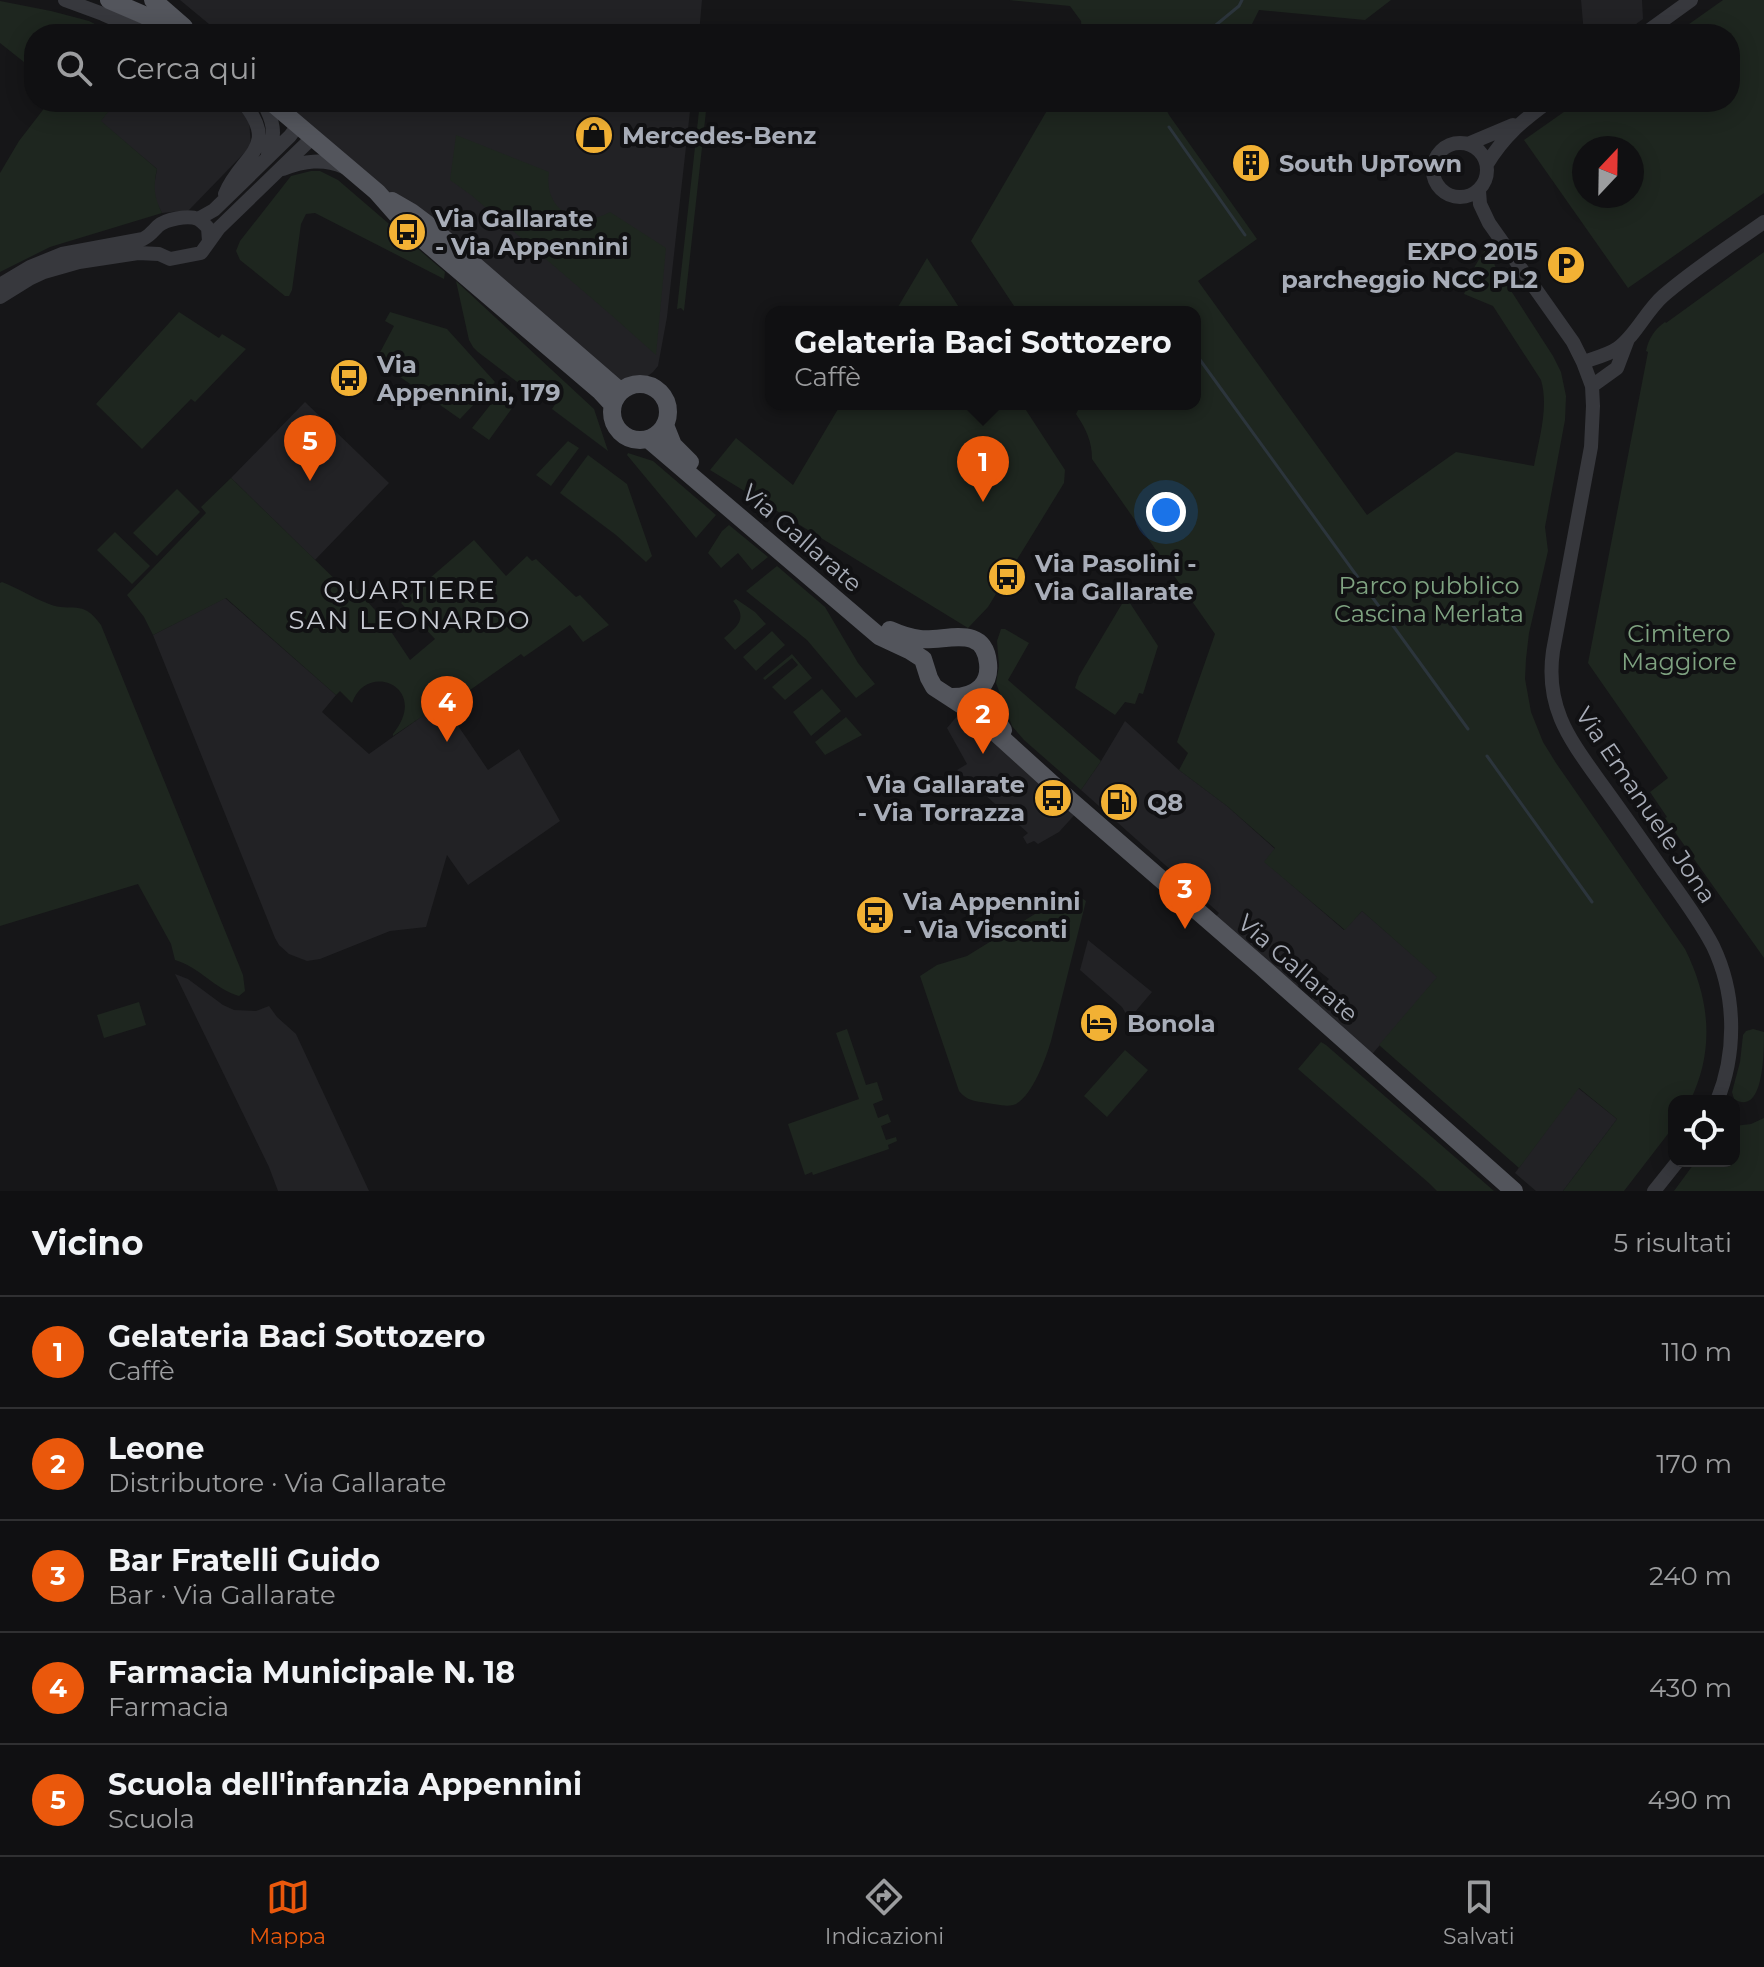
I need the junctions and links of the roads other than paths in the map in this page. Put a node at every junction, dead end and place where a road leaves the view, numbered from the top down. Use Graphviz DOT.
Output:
graph roads {
  1 [pos="65,0"];
  2 [pos="109,0"];
  3 [pos="153,0"];
  4 [pos="1691,0"];
  5 [pos="126,24"];
  6 [pos="162,24"];
  7 [pos="181,24"];
  8 [pos="1658,24"];
  9 [pos="249,112"];
  10 [pos="268,112"];
  11 [pos="283,112"];
  12 [pos="1534,112"];
  13 [pos="1521,121"];
  14 [pos="298,125"];
  15 [pos="312,138"];
  16 [pos="1468,144"];
  17 [pos="265,161"];
  18 [pos="1487,164"];
  19 [pos="349,169"];
  20 [pos="279,171"];
  21 [pos="1479,191"];
  22 [pos="1460,198"];
  23 [pos="222,202"];
  24 [pos="198,219"];
  25 [pos="1764,222"];
  26 [pos="1489,223"];
  27 [pos="154,233"];
  28 [pos="209,241"];
  29 [pos="159,254"];
  30 [pos="0,285"];
  31 [pos="0,297"];
  32 [pos="1628,338"];
  33 [pos="1583,362"];
  34 [pos="1592,386"];
  35 [pos="616,398"];
  36 [pos="665,425"];
  37 [pos="648,439"];
  38 [pos="944,638"];
  39 [pos="927,668"];
  40 [pos="981,687"];
  41 [pos="952,697"];
  42 [pos="1017,753"];
  43 [pos="1719,1095"];
  44 [pos="1673,1167"];
  45 [pos="1513,1190"];
  46 [pos="1654,1191"];
  1 -- 5 [label="street"];
  2 -- 6 [label="main road"];
  3 -- 7 [label="main road"];
  4 -- 8 [label="street"];
  9 -- 23 [label="street"];
  10 -- 17 [label="street"];
  11 -- 14 [label="main road"];
  12 -- 13 [label="street"];
  13 -- 16 [label="street"];
  13 -- 18 [label="street"];
  14 -- 15 [label="main road"];
  14 -- 17 [label="street"];
  15 -- 19 [label="main road"];
  15 -- 20 [label="street"];
  16 -- 18 [label="street"];
  16 -- 22 [label="street"];
  17 -- 23 [label="street"];
  18 -- 21 [label="street"];
  19 -- 20 [label="street"];
  19 -- 35 [label="main road"];
  20 -- 28 [label="street"];
  21 -- 22 [label="street"];
  21 -- 26 [label="street"];
  22 -- 26 [label="street"];
  23 -- 24 [label="street"];
  24 -- 27 [label="street"];
  24 -- 28 [label="street"];
  25 -- 32 [label="street"];
  26 -- 33 [label="street, Via Emanuele Jona"];
  27 -- 29 [label="street"];
  27 -- 30 [label="street"];
  28 -- 29 [label="street"];
  29 -- 31 [label="street"];
  32 -- 33 [label="street"];
  32 -- 34 [label="street"];
  33 -- 34 [label="street, Via Emanuele Jona"];
  34 -- 43 [label="street, Via Emanuele Jona"];
  35 -- 36 [label="main road"];
  35 -- 37 [label="main road"];
  36 -- 37 [label="main road"];
  36 -- 38 [label="main road, Via Gallarate"];
  37 -- 39 [label="main road, Via Gallarate"];
  38 -- 39 [label="main road"];
  38 -- 40 [label="main road, Via Gallarate"];
  39 -- 41 [label="main road, Via Gallarate"];
  40 -- 41 [label="main road"];
  40 -- 42 [label="main road, Via Gallarate"];
  41 -- 42 [label="main road, Via Gallarate"];
  42 -- 45 [label="main road, Via Gallarate"];
  44 -- 46 [label="street"];
}
